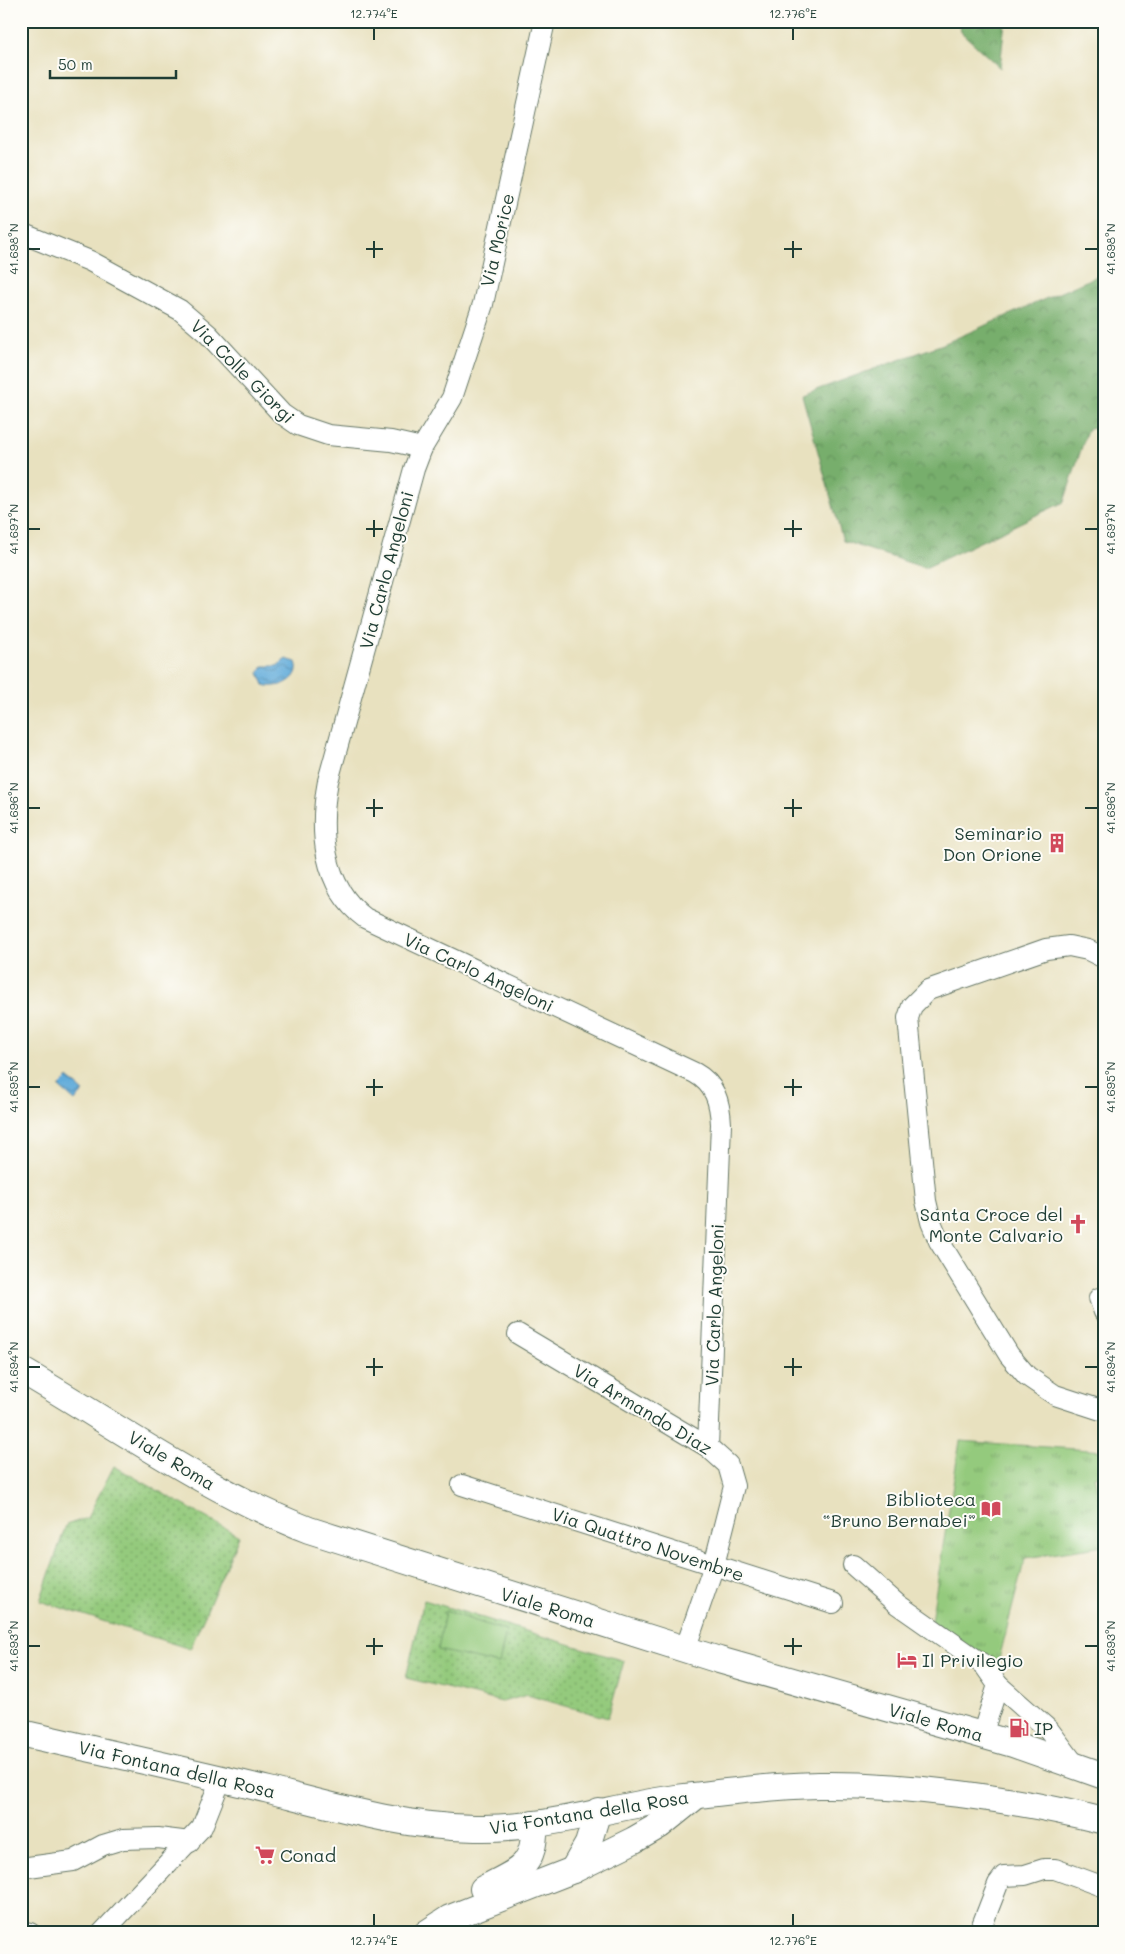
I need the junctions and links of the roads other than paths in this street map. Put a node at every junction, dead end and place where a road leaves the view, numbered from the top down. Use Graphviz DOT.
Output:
graph roads {
  1 [pos="545,21"];
  2 [pos="21,233"];
  3 [pos="422,448"];
  4 [pos="1104,958"];
  5 [pos="518,1334"];
  6 [pos="21,1370"];
  7 [pos="1104,1411"];
  8 [pos="708,1447"];
  9 [pos="462,1485"];
  10 [pos="714,1565"];
  11 [pos="853,1565"];
  12 [pos="833,1603"];
  13 [pos="685,1650"];
  14 [pos="998,1685"];
  15 [pos="21,1733"];
  16 [pos="982,1735"];
  17 [pos="1076,1766"];
  18 [pos="1104,1776"];
  19 [pos="221,1779"];
  20 [pos="697,1796"];
  21 [pos="598,1811"];
  22 [pos="1104,1821"];
  23 [pos="534,1824"];
  24 [pos="190,1842"];
  25 [pos="21,1868"];
  26 [pos="573,1870"];
  27 [pos="1104,1886"];
  28 [pos="456,1916"];
  29 [pos="21,1931"];
  30 [pos="30,1933"];
  31 [pos="102,1933"];
  32 [pos="428,1933"];
  33 [pos="979,1933"];
  1 -- 3 [label="street, Via Morice"];
  2 -- 3 [label="street, Via Colle Giorgi"];
  3 -- 8 [label="street, Via Carlo Angeloni"];
  4 -- 7 [label="street"];
  5 -- 8 [label="street, Via Armando Diaz"];
  6 -- 13 [label="main road, Viale Roma"];
  8 -- 10 [label="street, Via Armando Diaz"];
  9 -- 10 [label="street, Via Quattro Novembre"];
  10 -- 12 [label="street, Via Quattro Novembre"];
  10 -- 13 [label="street, Via Armando Diaz"];
  11 -- 14 [label="street"];
  13 -- 16 [label="main road, Viale Roma"];
  14 -- 16 [label="street"];
  14 -- 17 [label="street"];
  15 -- 19 [label="main road, Via Fontana della Rosa"];
  16 -- 17 [label="main road, Viale Roma"];
  17 -- 18 [label="main road, Viale Roma"];
  19 -- 23 [label="main road, Via Fontana della Rosa"];
  19 -- 24 [label="street"];
  20 -- 21 [label="main road, Via Fontana della Rosa"];
  20 -- 22 [label="main road, Via Fontana della Rosa"];
  20 -- 26 [label="main road"];
  21 -- 23 [label="main road, Via Fontana della Rosa"];
  21 -- 26 [label="main road"];
  23 -- 28 [label="main road"];
  24 -- 25 [label="street"];
  24 -- 31 [label="street"];
  26 -- 28 [label="main road"];
  27 -- 33 [label="street"];
  28 -- 32 [label="main road"];
  29 -- 30 [label="street"];
}
